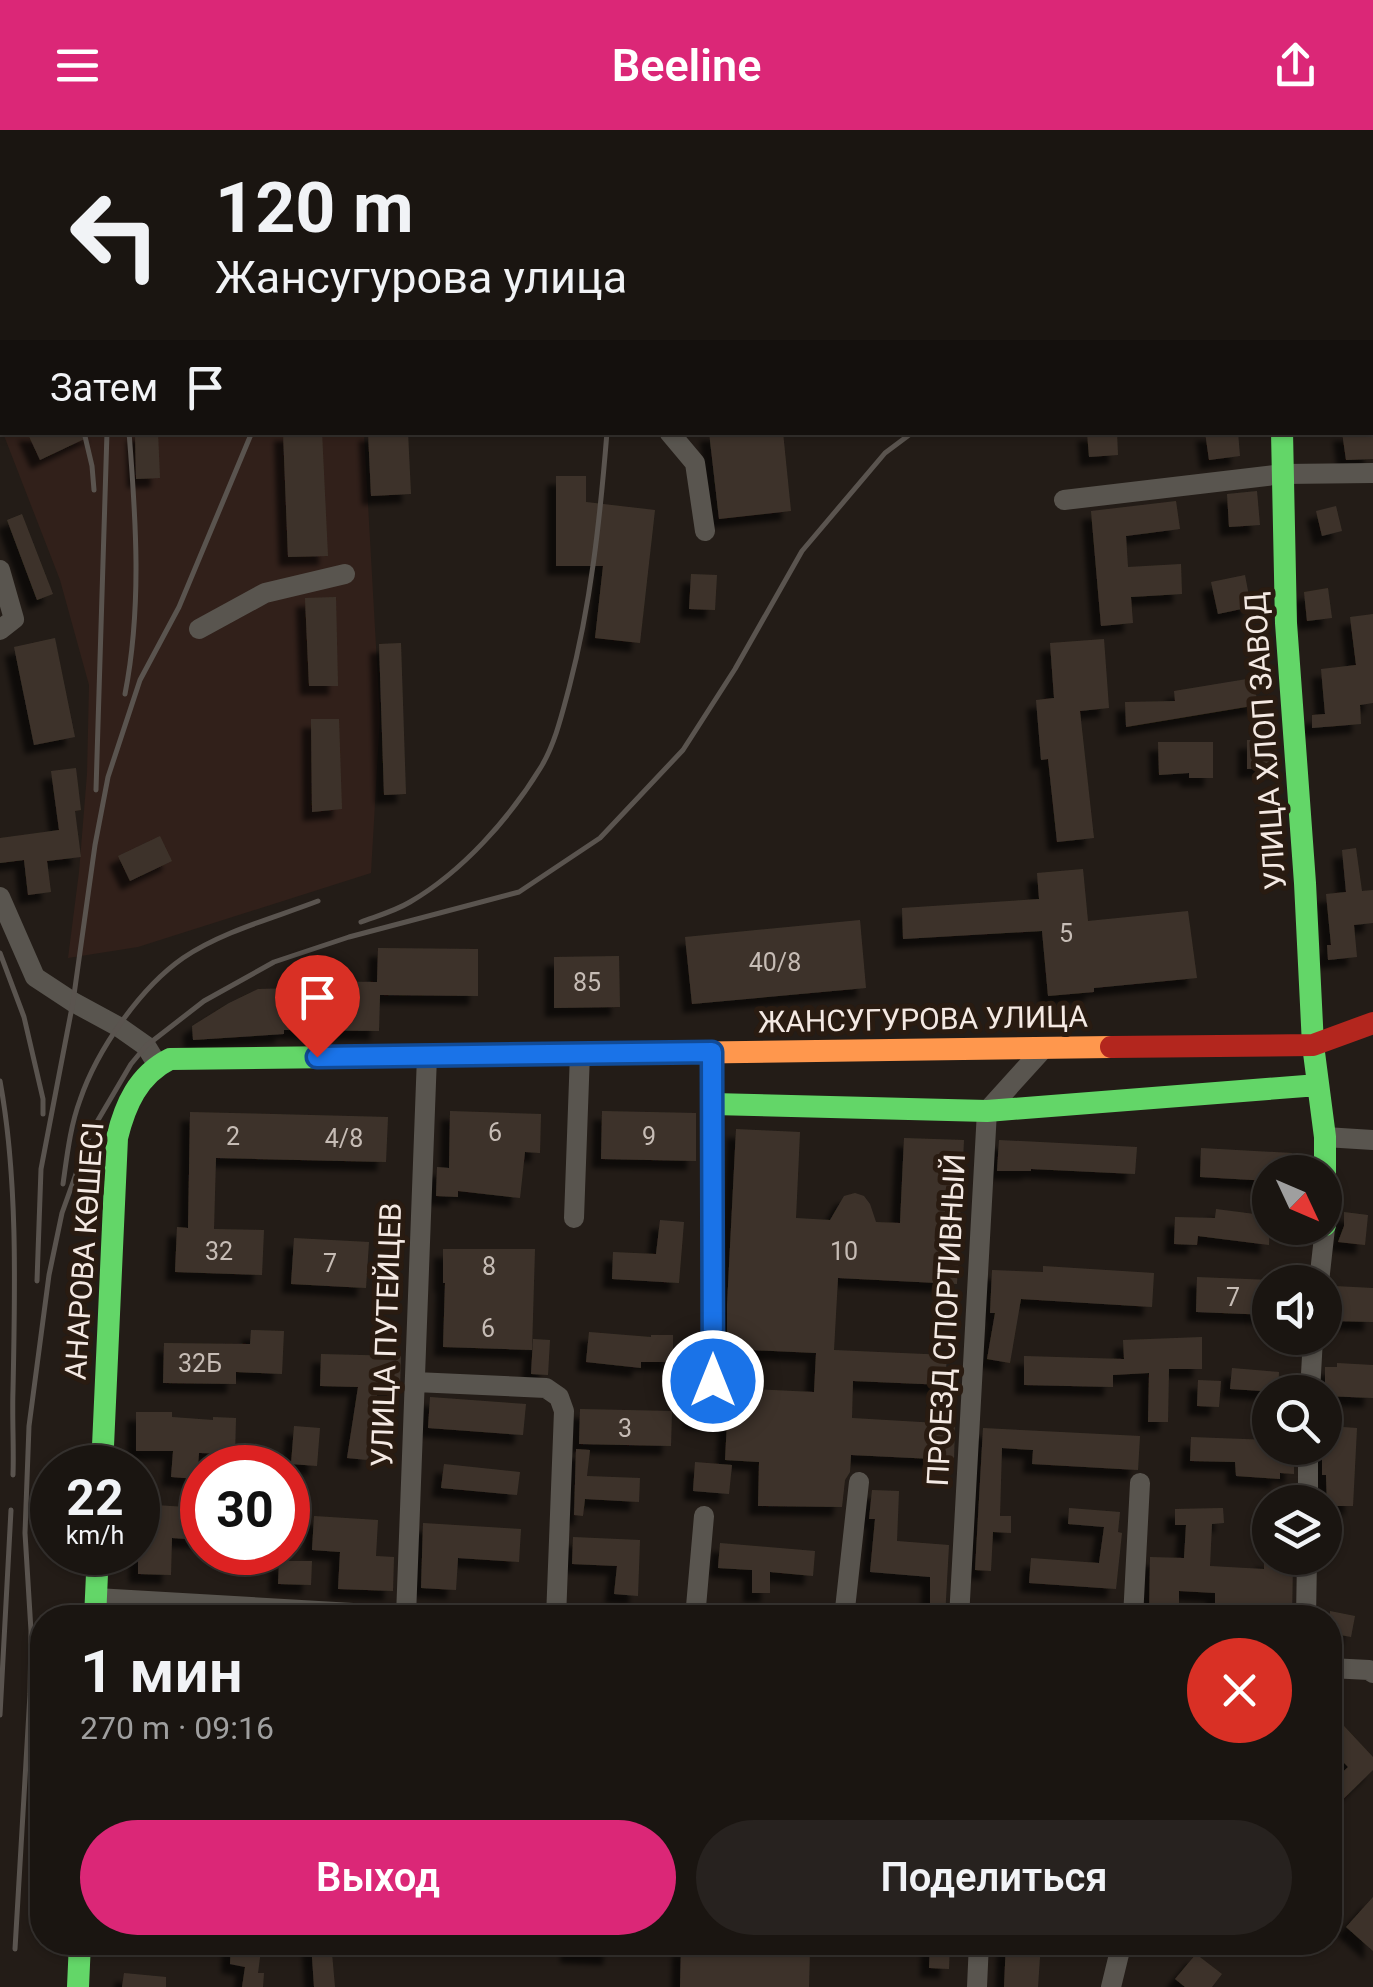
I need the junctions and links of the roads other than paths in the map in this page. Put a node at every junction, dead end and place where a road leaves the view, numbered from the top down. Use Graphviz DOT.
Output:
graph roads {
  1 [pos="672,435"];
  2 [pos="1282,435"];
  3 [pos="1373,472"];
  4 [pos="1283,474"];
  5 [pos="1064,500"];
  6 [pos="705,531"];
  7 [pos="0,570"];
  8 [pos="345,574"];
  9 [pos="0,630"];
  10 [pos="199,630"];
  11 [pos="0,897"];
  12 [pos="1373,1023"];
  13 [pos="1313,1045"];
  14 [pos="1044,1048"];
  15 [pos="712,1052"];
  16 [pos="580,1053"];
  17 [pos="427,1056"];
  18 [pos="164,1062"];
  19 [pos="1318,1085"];
  20 [pos="713,1104"];
  21 [pos="987,1111"];
  22 [pos="1325,1137"];
  23 [pos="1373,1140"];
  24 [pos="1325,1155"];
  25 [pos="574,1218"];
  26 [pos="713,1381"];
  27 [pos="415,1382"];
  28 [pos="103,1445"];
  29 [pos="859,1482"];
  30 [pos="1140,1482"];
  31 [pos="704,1516"];
  32 [pos="97,1575"];
  33 [pos="1307,1575"];
  34 [pos="95,1605"];
  35 [pos="406,1605"];
  36 [pos="557,1605"];
  37 [pos="696,1605"];
  38 [pos="845,1605"];
  39 [pos="960,1605"];
  40 [pos="1133,1605"];
  41 [pos="1306,1605"];
  42 [pos="1342,1669"];
  43 [pos="1373,1673"];
  44 [pos="79,1955"];
  45 [pos="978,1955"];
  46 [pos="1119,1955"];
  47 [pos="78,1987"];
  48 [pos="977,1987"];
  49 [pos="1111,1987"];
  1 -- 6 [label="street"];
  2 -- 4 [label="street, УЛИЦА ХЛОП ЗАВОД"];
  3 -- 4 [label="street"];
  4 -- 5 [label="street"];
  4 -- 13 [label="street, УЛИЦА ХЛОП ЗАВОД"];
  7 -- 9 [label="street"];
  8 -- 10 [label="street"];
  11 -- 18 [label="street"];
  12 -- 13 [label="street, ЖАНСУГУРОВА УЛИЦА"];
  13 -- 14 [label="street, ЖАНСУГУРОВА УЛИЦА"];
  13 -- 19 [label="street, УЛИЦА ХЛОП ЗАВОД"];
  14 -- 15 [label="street, ЖАНСУГУРОВА УЛИЦА"];
  14 -- 21 [label="street"];
  15 -- 16 [label="street, ЖАНСУГУРОВА УЛИЦА"];
  15 -- 20 [label="street"];
  16 -- 17 [label="street, ЖАНСУГУРОВА УЛИЦА"];
  16 -- 25 [label="street"];
  17 -- 18 [label="street, ЖАНСУГУРОВА УЛИЦА"];
  17 -- 27 [label="street, УЛИЦА ПУТЕЙЦЕВ"];
  18 -- 28 [label="street, АНАРОВА КӨШЕСІ"];
  19 -- 21 [label="street"];
  19 -- 22 [label="street, УЛИЦА ХЛОП ЗАВОД"];
  20 -- 21 [label="street"];
  20 -- 26 [label="street"];
  21 -- 39 [label="street, ПРОЕЗД СПОРТИВНЫЙ"];
  22 -- 23 [label="street"];
  22 -- 24 [label="street, УЛИЦА ХЛОП ЗАВОД"];
  27 -- 35 [label="street, УЛИЦА ПУТЕЙЦЕВ"];
  27 -- 36 [label="street"];
  29 -- 38 [label="street"];
  30 -- 40 [label="street"];
  31 -- 37 [label="street"];
  32 -- 34 [label="street"];
  33 -- 41 [label="street"];
  42 -- 43 [label="street"];
  44 -- 47 [label="street"];
  45 -- 48 [label="street"];
  46 -- 49 [label="street"];
}
